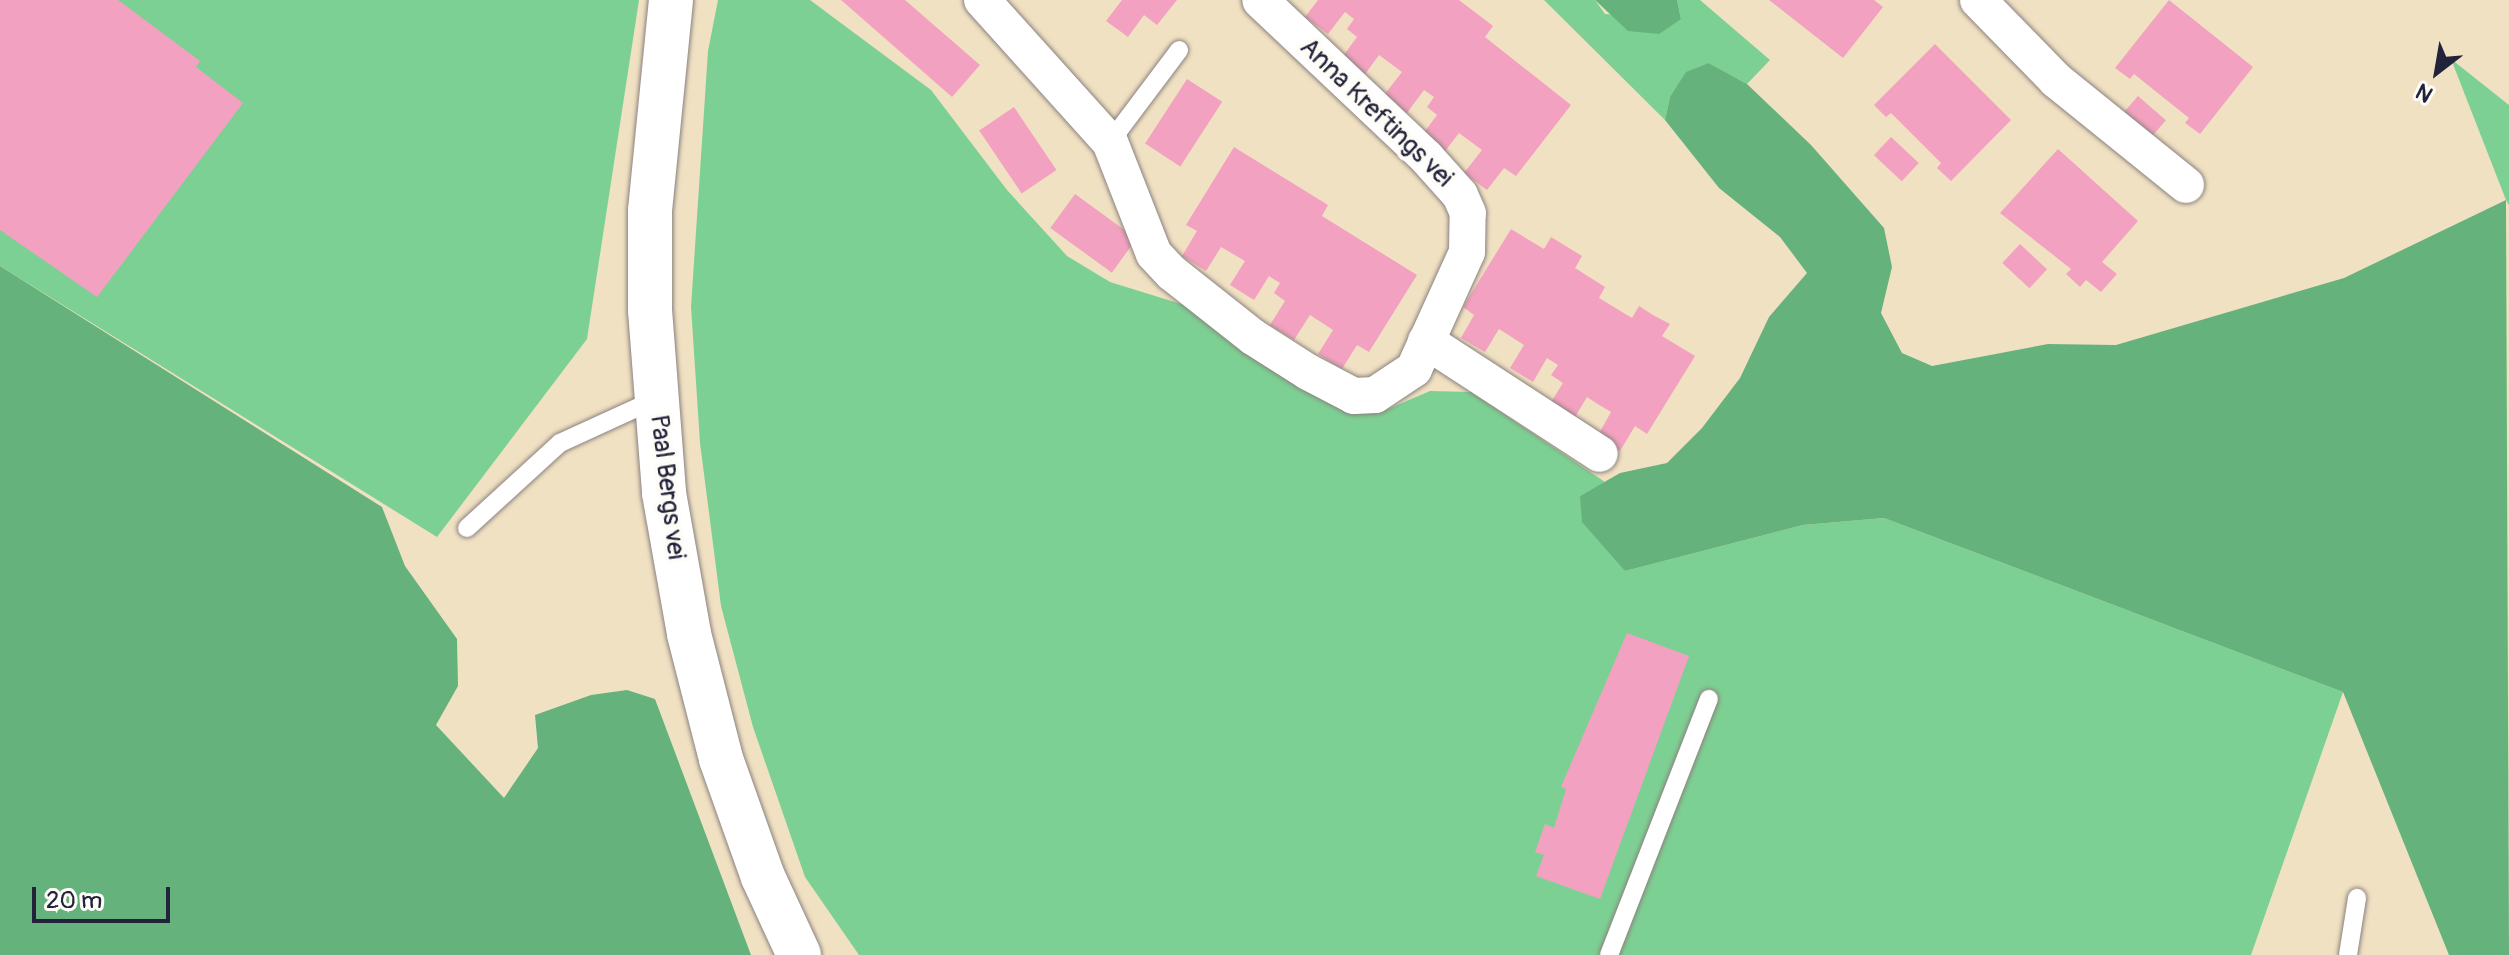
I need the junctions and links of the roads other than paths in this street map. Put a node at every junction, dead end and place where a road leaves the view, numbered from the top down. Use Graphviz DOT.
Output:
graph roads {
  1 [pos="671,0"];
  2 [pos="982,0"];
  3 [pos="1260,0"];
  4 [pos="1982,1"];
  5 [pos="1179,50"];
  6 [pos="1110,142"];
  7 [pos="2186,185"];
  8 [pos="1426,341"];
  9 [pos="656,399"];
  10 [pos="1600,454"];
  11 [pos="467,528"];
  12 [pos="1709,699"];
  13 [pos="2357,898"];
  14 [pos="799,955"];
  15 [pos="1609,955"];
  16 [pos="2348,955"];
  1 -- 9 [label="street, Paal Bergs vei"];
  2 -- 6 [label="street, Anna Kreftings vei"];
  3 -- 8 [label="street, Anna Kreftings vei"];
  4 -- 7 [label="street"];
  5 -- 6 [label="lane"];
  6 -- 8 [label="street, Anna Kreftings vei"];
  8 -- 10 [label="street"];
  9 -- 11 [label="lane"];
  9 -- 14 [label="street, Paal Bergs vei"];
  12 -- 15 [label="lane"];
  13 -- 16 [label="lane"];
}
